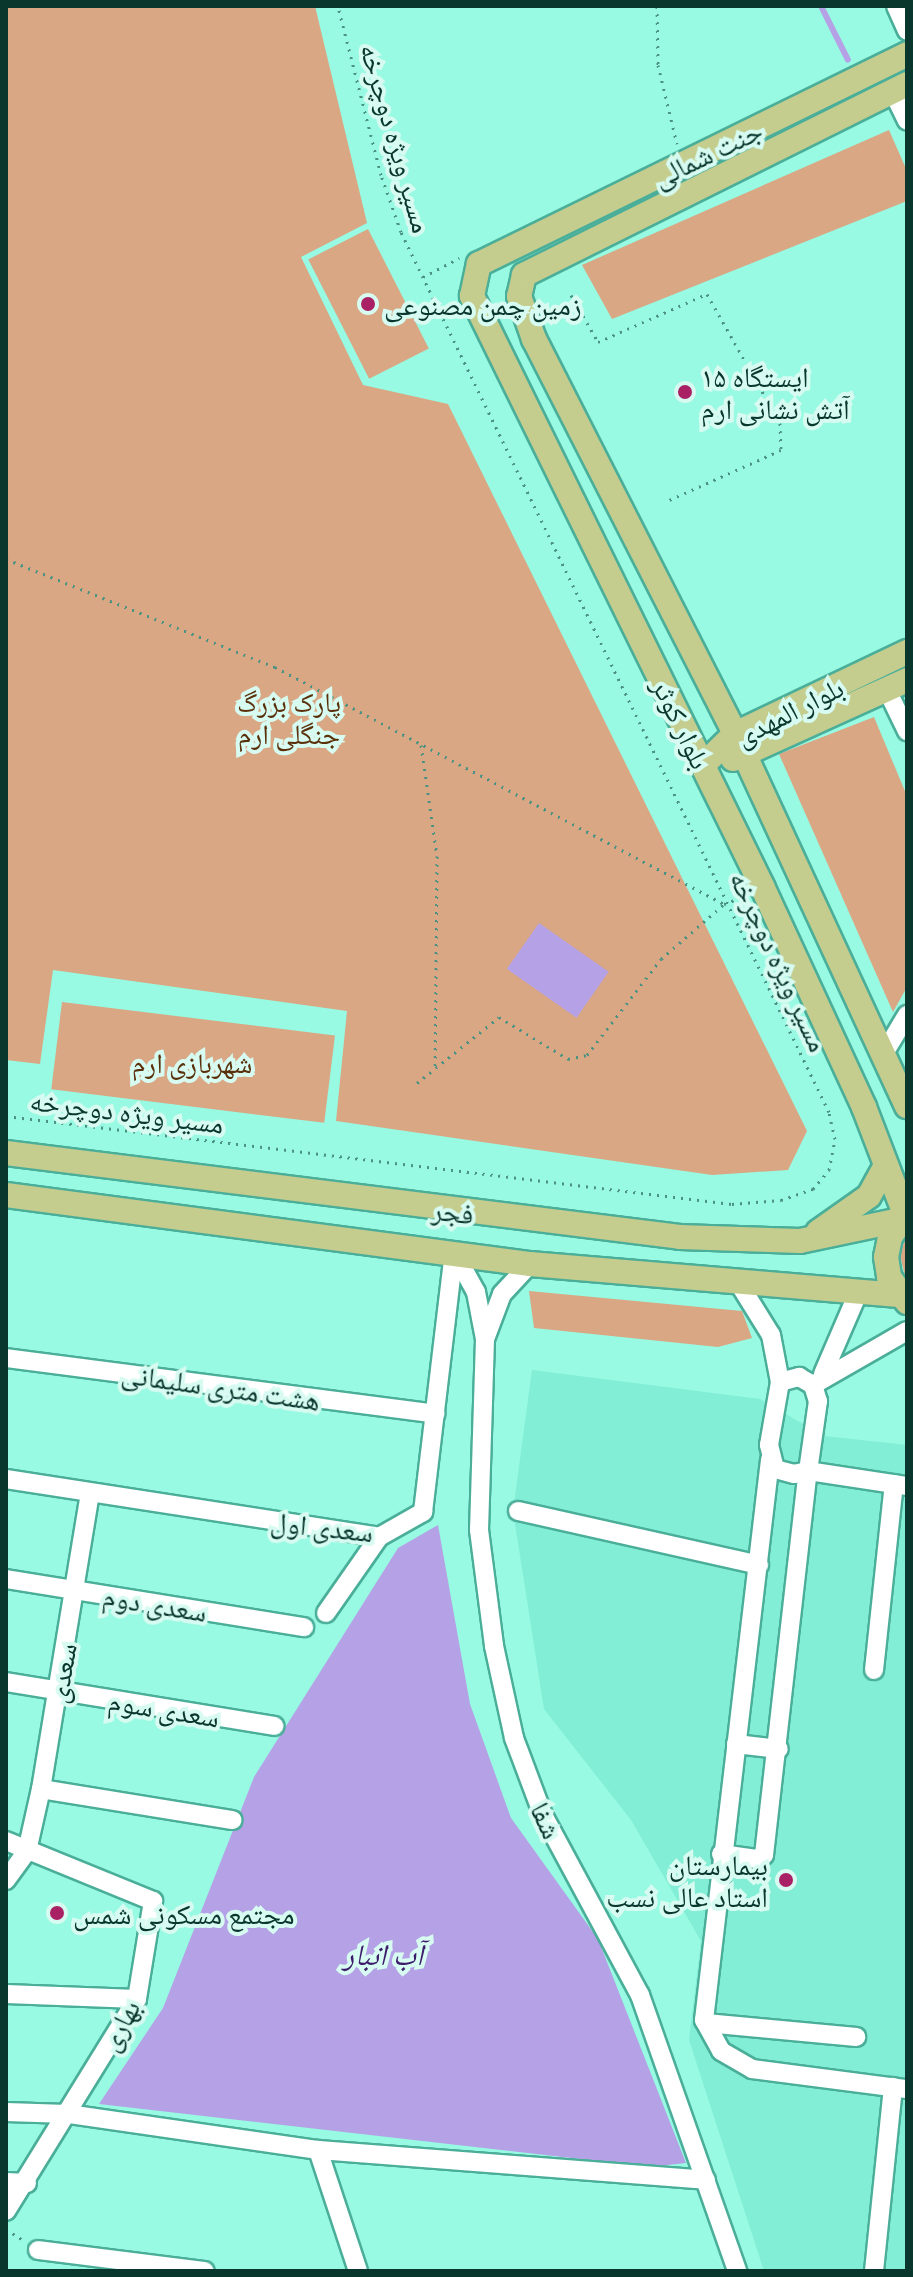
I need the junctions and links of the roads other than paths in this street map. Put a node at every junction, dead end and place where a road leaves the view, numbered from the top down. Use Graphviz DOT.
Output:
graph roads {
  1 [pos="896,6"];
  2 [pos="907,31"];
  3 [pos="907,54"];
  4 [pos="900,87"];
  5 [pos="907,121"];
  6 [pos="507,250"];
  7 [pos="524,275"];
  8 [pos="907,652"];
  9 [pos="897,685"];
  10 [pos="907,731"];
  11 [pos="735,734"];
  12 [pos="746,757"];
  13 [pos="703,765"];
  14 [pos="907,1015"];
  15 [pos="883,1055"];
  16 [pos="907,1106"];
  17 [pos="6,1153"];
  18 [pos="886,1165"];
  19 [pos="6,1195"];
  20 [pos="904,1216"];
  21 [pos="800,1241"];
  22 [pos="454,1252"];
  23 [pos="530,1264"];
  24 [pos="738,1282"];
  25 [pos="859,1291"];
  26 [pos="903,1298"];
  27 [pos="907,1331"];
  28 [pos="485,1339"];
  29 [pos="6,1358"];
  30 [pos="780,1382"];
  31 [pos="813,1385"];
  32 [pos="435,1414"];
  33 [pos="770,1460"];
  34 [pos="808,1471"];
  35 [pos="6,1479"];
  36 [pos="901,1485"];
  37 [pos="90,1494"];
  38 [pos="518,1511"];
  39 [pos="379,1537"];
  40 [pos="759,1565"];
  41 [pos="6,1579"];
  42 [pos="75,1591"];
  43 [pos="326,1613"];
  44 [pos="304,1627"];
  45 [pos="874,1670"];
  46 [pos="6,1682"];
  47 [pos="57,1690"];
  48 [pos="274,1726"];
  49 [pos="736,1744"];
  50 [pos="779,1749"];
  51 [pos="41,1789"];
  52 [pos="233,1820"];
  53 [pos="6,1841"];
  54 [pos="27,1851"];
  55 [pos="721,1854"];
  56 [pos="6,1880"];
  57 [pos="6,1994"];
  58 [pos="137,1999"];
  59 [pos="706,2023"];
  60 [pos="856,2037"];
  61 [pos="900,2088"];
  62 [pos="6,2112"];
  63 [pos="68,2114"];
  64 [pos="318,2150"];
  65 [pos="706,2180"];
  66 [pos="6,2182"];
  67 [pos="27,2183"];
  68 [pos="6,2211"];
  69 [pos="38,2250"];
  70 [pos="205,2271"];
  71 [pos="358,2271"];
  72 [pos="737,2271"];
  73 [pos="874,2271"];
  1 -- 2 [label="street"];
  3 -- 6 [label="main road, جنت شمالی"];
  4 -- 5 [label="street"];
  4 -- 7 [label="main road, جنت شمالی"];
  6 -- 7 [label="main road"];
  6 -- 13 [label="main road, بلوار کوثر"];
  7 -- 11 [label="main road, بلوار کوثر"];
  8 -- 11 [label="main road, بلوار المهدی"];
  9 -- 10 [label="street"];
  9 -- 12 [label="main road, بلوار المهدی"];
  11 -- 12 [label="main road, بلوار کوثر"];
  11 -- 13 [label="main road, بلوار المهدی"];
  12 -- 13 [label="main road, بلوار المهدی"];
  12 -- 15 [label="main road, بلوار کوثر"];
  13 -- 18 [label="main road, بلوار کوثر"];
  14 -- 15 [label="street"];
  15 -- 16 [label="main road, بلوار کوثر"];
  17 -- 21 [label="main road, فجر"];
  18 -- 20 [label="main road, بلوار کوثر"];
  18 -- 21 [label="main road"];
  19 -- 22 [label="main road, فجر"];
  20 -- 21 [label="main road, فجر"];
  20 -- 26 [label="main road"];
  22 -- 23 [label="main road, فجر"];
  22 -- 28 [label="street"];
  22 -- 32 [label="street, سعدی اول"];
  23 -- 24 [label="main road, فجر"];
  23 -- 28 [label="street"];
  24 -- 25 [label="main road, فجر"];
  24 -- 30 [label="street"];
  25 -- 26 [label="main road, فجر"];
  25 -- 31 [label="street"];
  27 -- 31 [label="street"];
  28 -- 65 [label="street, شفا"];
  29 -- 32 [label="street, هشت متری سلیمانی"];
  30 -- 31 [label="street"];
  30 -- 33 [label="street"];
  31 -- 34 [label="street"];
  32 -- 39 [label="street, سعدی اول"];
  33 -- 34 [label="street"];
  33 -- 40 [label="street"];
  34 -- 36 [label="street"];
  34 -- 50 [label="street"];
  35 -- 37 [label="street, سعدی اول"];
  36 -- 45 [label="street"];
  37 -- 39 [label="street, سعدی اول"];
  37 -- 42 [label="street, سعدی"];
  38 -- 40 [label="street"];
  39 -- 43 [label="street"];
  40 -- 49 [label="street"];
  41 -- 42 [label="street, سعدی دوم"];
  42 -- 44 [label="street, سعدی دوم"];
  42 -- 47 [label="street, سعدی"];
  46 -- 47 [label="street, سعدی سوم"];
  47 -- 48 [label="street, سعدی سوم"];
  47 -- 51 [label="street, سعدی"];
  49 -- 50 [label="street"];
  49 -- 55 [label="street"];
  50 -- 55 [label="street"];
  51 -- 52 [label="street"];
  51 -- 54 [label="street, سعدی"];
  53 -- 54 [label="street"];
  54 -- 56 [label="street"];
  54 -- 58 [label="street, بهاری"];
  55 -- 59 [label="street"];
  57 -- 58 [label="street"];
  58 -- 63 [label="street, بهاری"];
  59 -- 60 [label="street"];
  59 -- 61 [label="street"];
  61 -- 73 [label="street"];
  62 -- 63 [label="street"];
  63 -- 64 [label="street"];
  63 -- 67 [label="street, بهاری"];
  64 -- 65 [label="street"];
  64 -- 71 [label="street"];
  65 -- 72 [label="street, شفا"];
  66 -- 67 [label="street"];
  67 -- 68 [label="street, بهاری"];
  69 -- 70 [label="street"];
}
